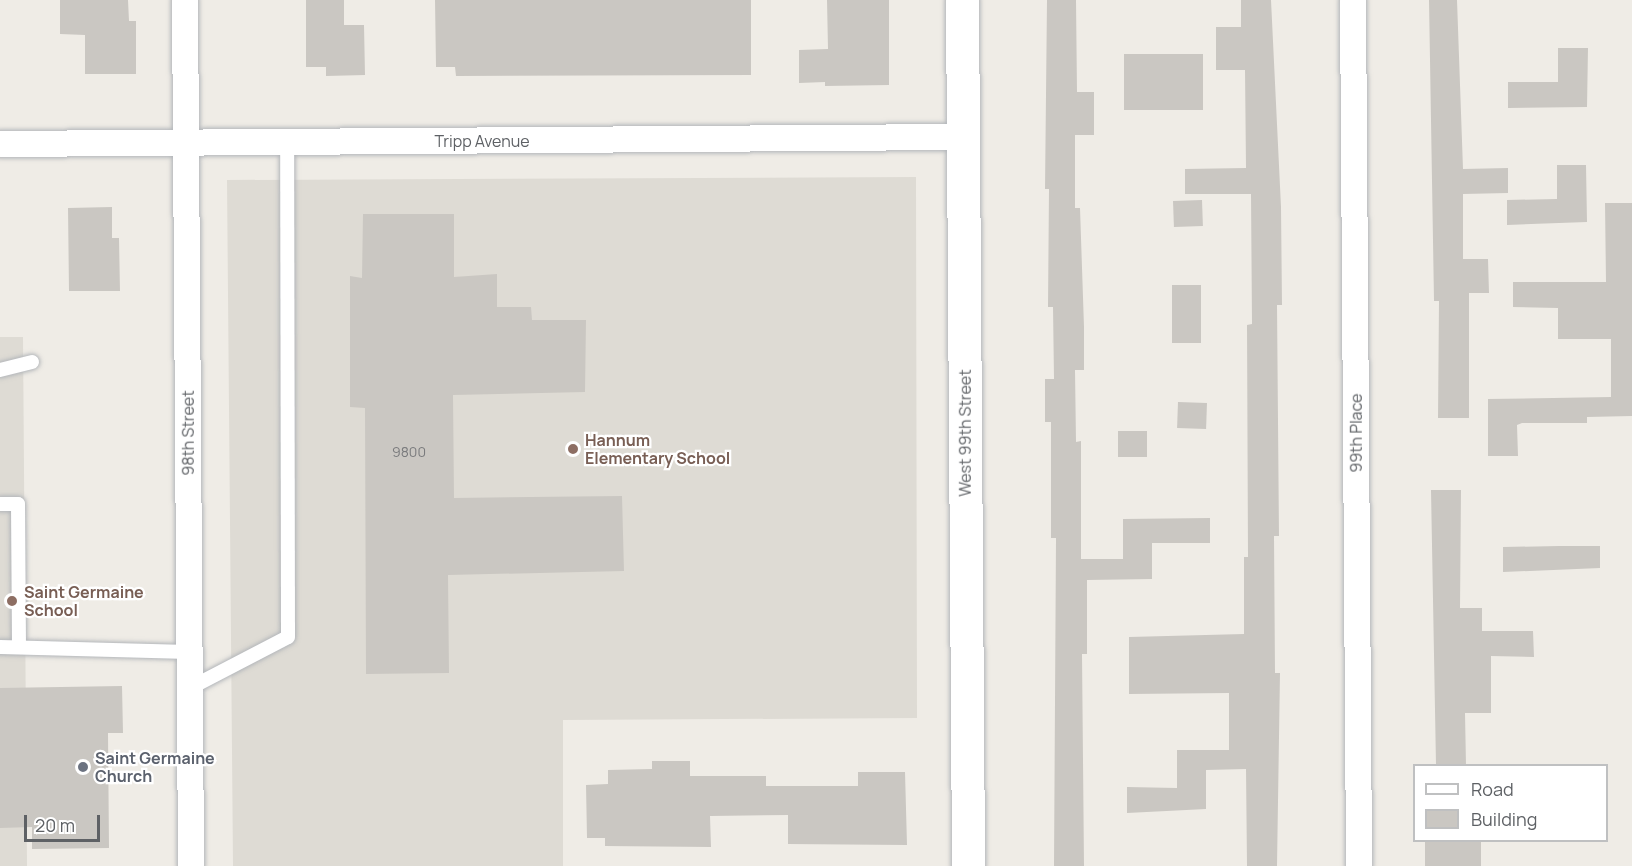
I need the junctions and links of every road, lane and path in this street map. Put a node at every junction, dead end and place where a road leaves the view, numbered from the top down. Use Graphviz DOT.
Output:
graph roads {
  1 [pos="185,0"];
  2 [pos="962,0"];
  3 [pos="1353,0"];
  4 [pos="963,137"];
  5 [pos="287,142"];
  6 [pos="186,143"];
  7 [pos="0,144"];
  8 [pos="32,362"];
  9 [pos="0,370"];
  10 [pos="0,504"];
  11 [pos="19,645"];
  12 [pos="0,647"];
  13 [pos="189,652"];
  14 [pos="190,688"];
  15 [pos="191,866"];
  16 [pos="968,866"];
  17 [pos="1359,866"];
  1 -- 6 [label="street, 98th Street"];
  2 -- 4 [label="street, West 99th Street"];
  3 -- 17 [label="street, 99th Place"];
  4 -- 5 [label="street, Tripp Avenue"];
  4 -- 16 [label="street, West 99th Street"];
  5 -- 6 [label="street, Tripp Avenue"];
  5 -- 14 [label="lane"];
  6 -- 7 [label="street, Tripp Avenue"];
  6 -- 13 [label="street, 98th Street"];
  8 -- 9 [label="lane"];
  10 -- 11 [label="lane"];
  11 -- 12 [label="lane"];
  11 -- 13 [label="lane"];
  13 -- 14 [label="street, 98th Street"];
  14 -- 15 [label="street, 98th Street"];
}
